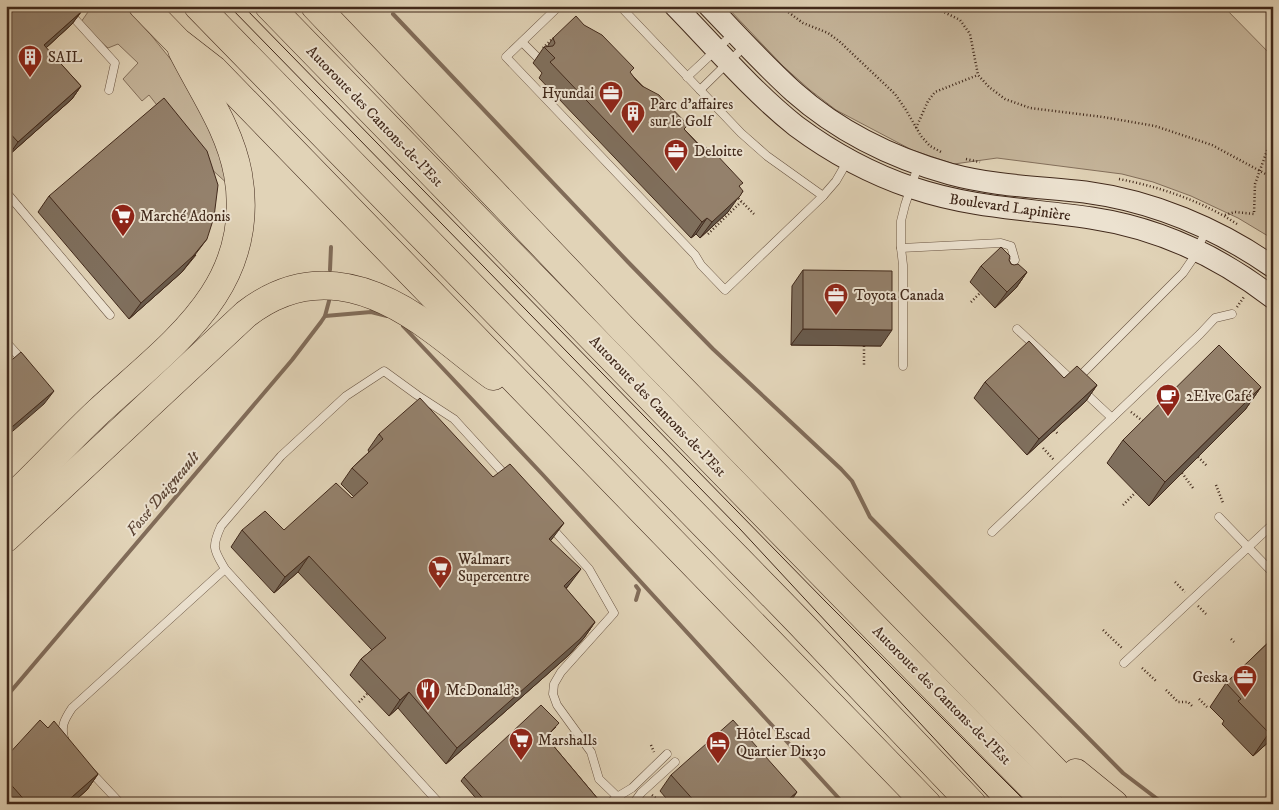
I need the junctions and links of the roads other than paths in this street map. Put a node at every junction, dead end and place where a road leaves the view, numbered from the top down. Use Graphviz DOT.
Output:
graph roads {
  1 [pos="62,6"];
  2 [pos="143,6"];
  3 [pos="198,6"];
  4 [pos="269,6"];
  5 [pos="315,6"];
  6 [pos="559,6"];
  7 [pos="620,6"];
  8 [pos="675,6"];
  9 [pos="709,6"];
  10 [pos="740,38"];
  11 [pos="178,42"];
  12 [pos="522,42"];
  13 [pos="539,54"];
  14 [pos="723,55"];
  15 [pos="687,77"];
  16 [pos="109,90"];
  17 [pos="700,90"];
  18 [pos="849,160"];
  19 [pos="919,164"];
  20 [pos="911,188"];
  21 [pos="6,192"];
  22 [pos="823,196"];
  23 [pos="1215,222"];
  24 [pos="900,248"];
  25 [pos="1197,251"];
  26 [pos="1273,267"];
  27 [pos="1003,276"];
  28 [pos="1273,298"];
  29 [pos="1233,312"];
  30 [pos="110,315"];
  31 [pos="1017,329"];
  32 [pos="6,342"];
  33 [pos="27,365"];
  34 [pos="903,366"];
  35 [pos="1074,382"];
  36 [pos="552,417"];
  37 [pos="1112,418"];
  38 [pos="512,484"];
  39 [pos="6,503"];
  40 [pos="1220,517"];
  41 [pos="544,519"];
  42 [pos="1273,524"];
  43 [pos="992,532"];
  44 [pos="6,538"];
  45 [pos="1248,546"];
  46 [pos="225,569"];
  47 [pos="1273,573"];
  48 [pos="1124,663"];
  49 [pos="983,698"];
  50 [pos="71,750"];
  51 [pos="667,754"];
  52 [pos="675,762"];
  53 [pos="82,763"];
  54 [pos="616,796"];
  55 [pos="121,804"];
  56 [pos="440,804"];
  57 [pos="609,804"];
  58 [pos="625,804"];
  59 [pos="633,804"];
  60 [pos="927,804"];
  61 [pos="972,804"];
  62 [pos="1049,804"];
  63 [pos="1087,804"];
  64 [pos="1114,804"];
  1 -- 16 [label="lane"];
  2 -- 11 [label="highway"];
  3 -- 61 [label="highway"];
  4 -- 62 [label="highway, Autoroute des Cantons-de-l'Est"];
  5 -- 49 [label="highway"];
  6 -- 12 [label="lane"];
  7 -- 15 [label="lane"];
  8 -- 14 [label="main road, Boulevard Lapinière"];
  9 -- 10 [label="main road, Boulevard Lapinière"];
  10 -- 14 [label="lane"];
  10 -- 14 [label="lane"];
  10 -- 19 [label="main road, Boulevard Lapinière"];
  11 -- 36 [label="highway"];
  11 -- 39 [label="highway"];
  12 -- 13 [label="lane"];
  12 -- 22 [label="lane"];
  14 -- 15 [label="lane"];
  14 -- 17 [label="lane"];
  14 -- 18 [label="main road, Boulevard Lapinière"];
  15 -- 17 [label="lane"];
  17 -- 22 [label="lane"];
  18 -- 20 [label="main road, Boulevard Lapinière"];
  18 -- 22 [label="lane"];
  19 -- 20 [label="lane"];
  19 -- 23 [label="main road, Boulevard Lapinière"];
  20 -- 24 [label="lane"];
  20 -- 25 [label="main road, Boulevard Lapinière"];
  21 -- 30 [label="lane"];
  23 -- 25 [label="lane"];
  23 -- 26 [label="main road, Boulevard Lapinière"];
  24 -- 27 [label="lane"];
  24 -- 34 [label="lane"];
  25 -- 28 [label="main road, Boulevard Lapinière"];
  25 -- 35 [label="lane"];
  29 -- 37 [label="lane"];
  31 -- 35 [label="lane"];
  32 -- 33 [label="lane"];
  35 -- 37 [label="lane"];
  36 -- 44 [label="highway"];
  36 -- 60 [label="highway"];
  37 -- 43 [label="lane"];
  38 -- 46 [label="lane"];
  40 -- 45 [label="lane"];
  41 -- 54 [label="lane"];
  42 -- 45 [label="lane"];
  45 -- 47 [label="lane"];
  45 -- 48 [label="lane"];
  46 -- 50 [label="lane"];
  46 -- 56 [label="lane"];
  49 -- 63 [label="highway"];
  49 -- 64 [label="highway"];
  51 -- 54 [label="lane"];
  52 -- 59 [label="lane"];
  53 -- 55 [label="lane"];
  54 -- 57 [label="lane"];
  54 -- 58 [label="lane"];
}
